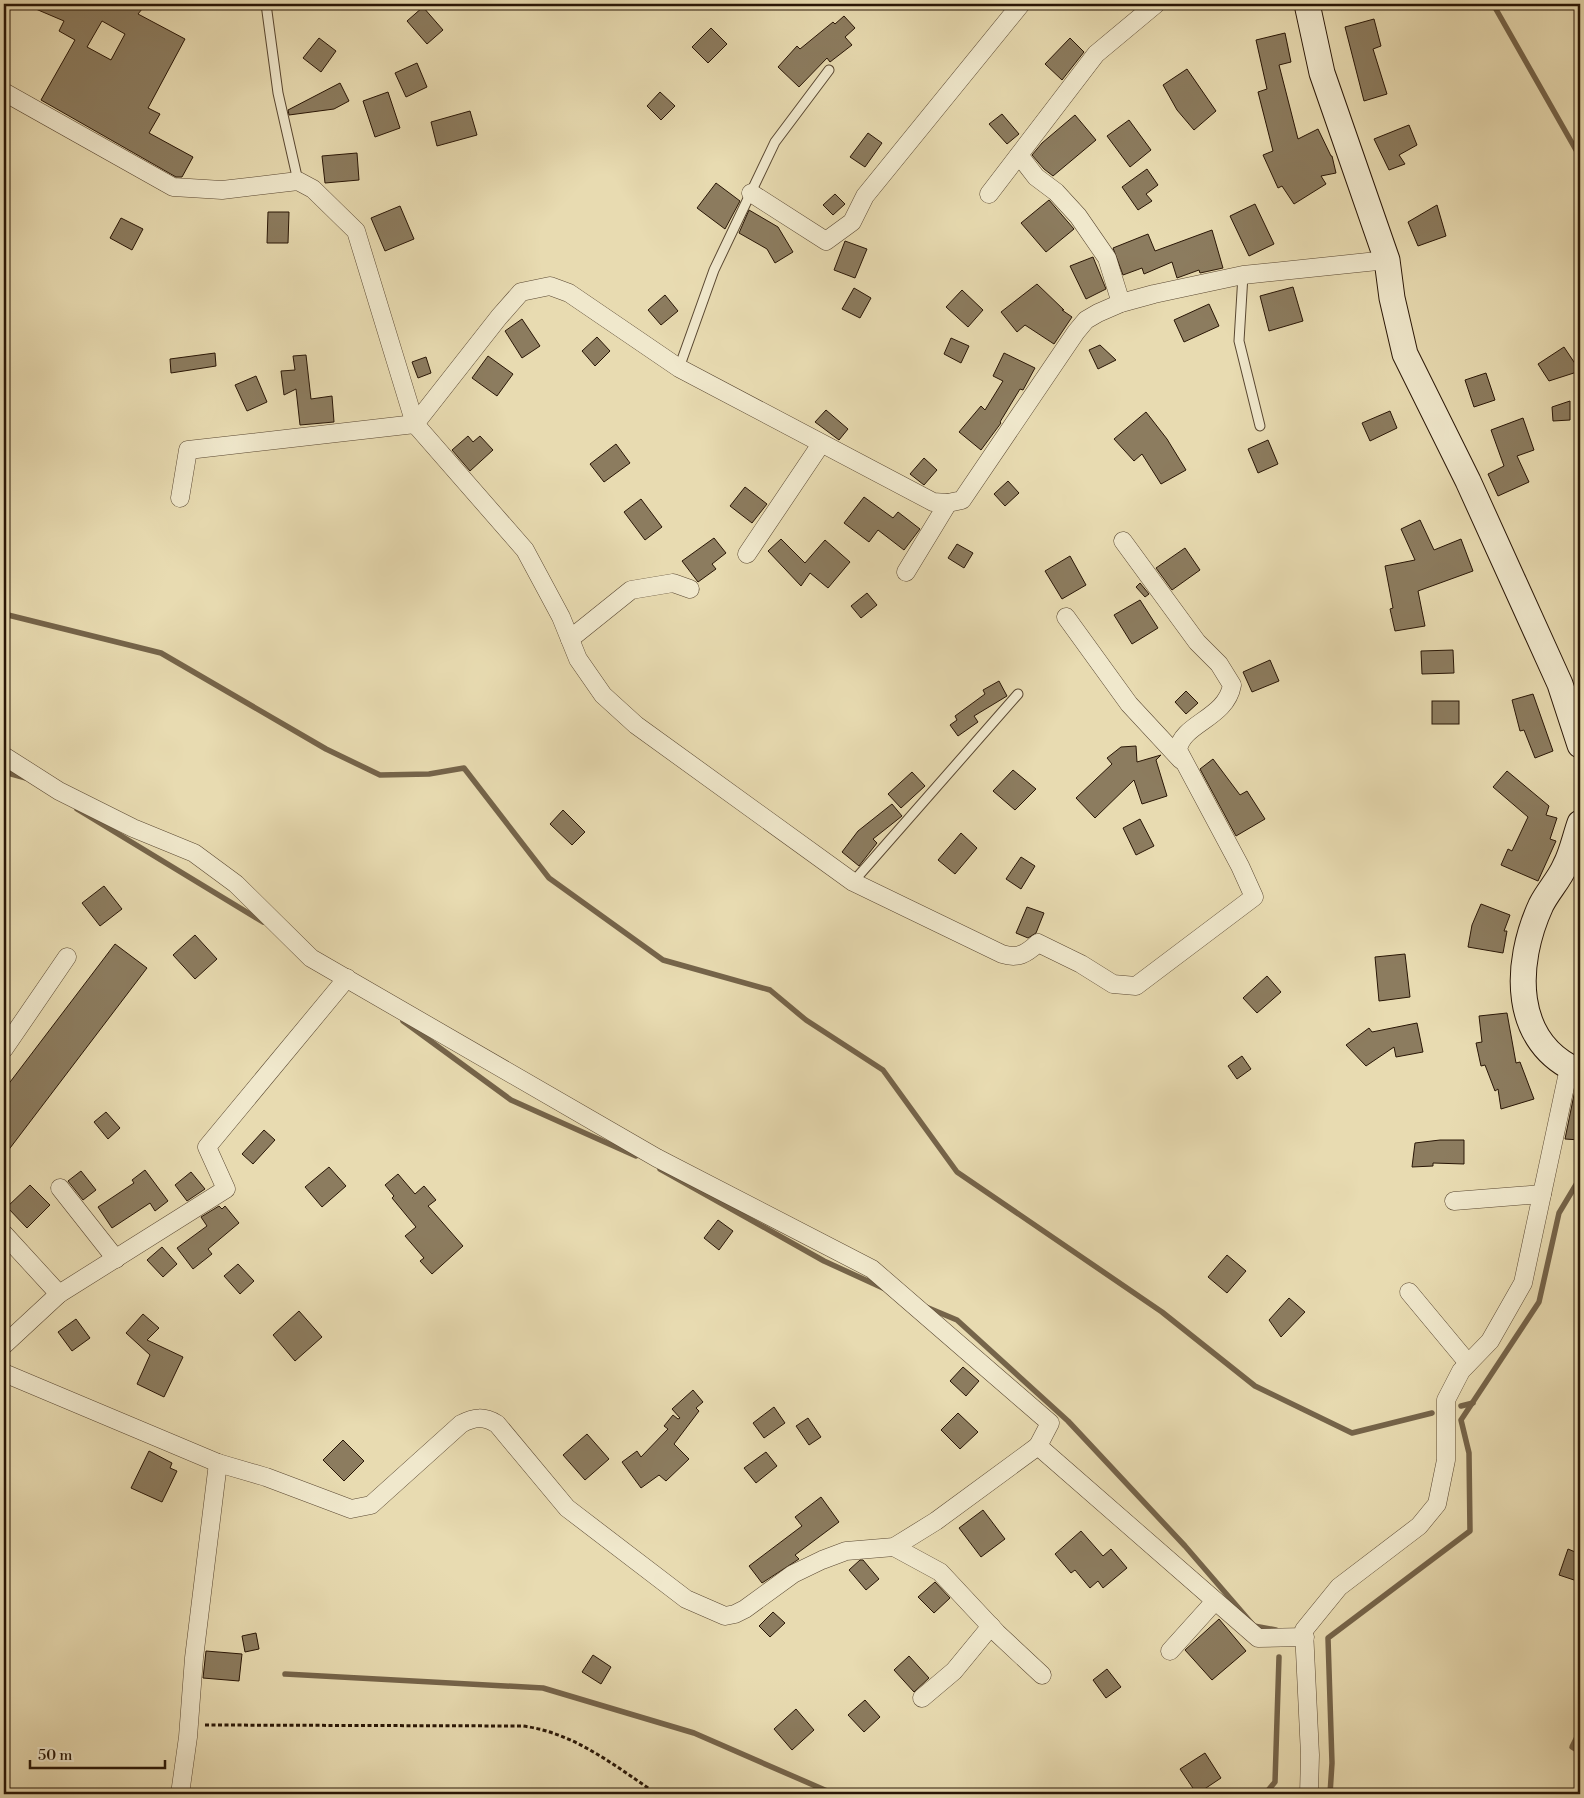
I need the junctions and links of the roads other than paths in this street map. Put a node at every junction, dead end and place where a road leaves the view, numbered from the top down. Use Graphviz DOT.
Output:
graph roads {
  1 [pos="266,4"];
  2 [pos="1021,4"];
  3 [pos="1156,4"];
  4 [pos="1307,4"];
  5 [pos="829,70"];
  6 [pos="4,92"];
  7 [pos="1019,156"];
  8 [pos="298,181"];
  9 [pos="751,193"];
  10 [pos="990,194"];
  11 [pos="1388,260"];
  12 [pos="1243,275"];
  13 [pos="1121,303"];
  14 [pos="679,368"];
  15 [pos="415,424"];
  16 [pos="1260,426"];
  17 [pos="821,444"];
  18 [pos="180,498"];
  19 [pos="948,503"];
  20 [pos="1123,540"];
  21 [pos="747,554"];
  22 [pos="906,572"];
  23 [pos="690,589"];
  24 [pos="1066,618"];
  25 [pos="570,639"];
  26 [pos="1018,694"];
  27 [pos="1580,745"];
  28 [pos="4,756"];
  29 [pos="1181,760"];
  30 [pos="1580,823"];
  31 [pos="853,882"];
  32 [pos="67,957"];
  33 [pos="347,978"];
  34 [pos="4,1049"];
  35 [pos="1575,1070"];
  36 [pos="60,1188"];
  37 [pos="1542,1194"];
  38 [pos="1454,1200"];
  39 [pos="4,1234"];
  40 [pos="116,1259"];
  41 [pos="1409,1292"];
  42 [pos="59,1294"];
  43 [pos="4,1344"];
  44 [pos="1468,1363"];
  45 [pos="4,1373"];
  46 [pos="1038,1446"];
  47 [pos="218,1463"];
  48 [pos="894,1547"];
  49 [pos="1215,1601"];
  50 [pos="991,1626"];
  51 [pos="1305,1637"];
  52 [pos="1170,1651"];
  53 [pos="1042,1674"];
  54 [pos="922,1698"];
  55 [pos="180,1794"];
  56 [pos="1309,1794"];
  1 -- 8 [label="lane"];
  2 -- 9 [label="street"];
  3 -- 7 [label="street"];
  4 -- 11 [label="main road"];
  5 -- 9 [label="lane"];
  6 -- 8 [label="street"];
  7 -- 10 [label="street"];
  7 -- 13 [label="street"];
  8 -- 15 [label="street"];
  9 -- 14 [label="lane"];
  11 -- 12 [label="street"];
  11 -- 27 [label="main road"];
  12 -- 13 [label="street"];
  12 -- 16 [label="lane"];
  13 -- 19 [label="street"];
  14 -- 15 [label="street"];
  14 -- 17 [label="street"];
  15 -- 18 [label="street"];
  15 -- 25 [label="street"];
  17 -- 19 [label="street"];
  17 -- 21 [label="street"];
  19 -- 22 [label="street"];
  20 -- 29 [label="street"];
  23 -- 25 [label="street"];
  24 -- 29 [label="street"];
  25 -- 31 [label="street"];
  26 -- 31 [label="lane"];
  28 -- 33 [label="street"];
  29 -- 31 [label="street"];
  30 -- 35 [label="main road"];
  32 -- 34 [label="street"];
  33 -- 40 [label="street"];
  33 -- 46 [label="street"];
  35 -- 37 [label="street"];
  36 -- 40 [label="street"];
  37 -- 38 [label="street"];
  37 -- 44 [label="street"];
  39 -- 42 [label="street"];
  40 -- 42 [label="street"];
  41 -- 44 [label="street"];
  42 -- 43 [label="street"];
  44 -- 51 [label="street"];
  45 -- 47 [label="street"];
  46 -- 48 [label="street"];
  46 -- 49 [label="street"];
  47 -- 48 [label="street"];
  47 -- 55 [label="street"];
  48 -- 50 [label="street"];
  49 -- 51 [label="street"];
  49 -- 52 [label="street"];
  50 -- 53 [label="street"];
  50 -- 54 [label="street"];
  51 -- 56 [label="street"];
}
